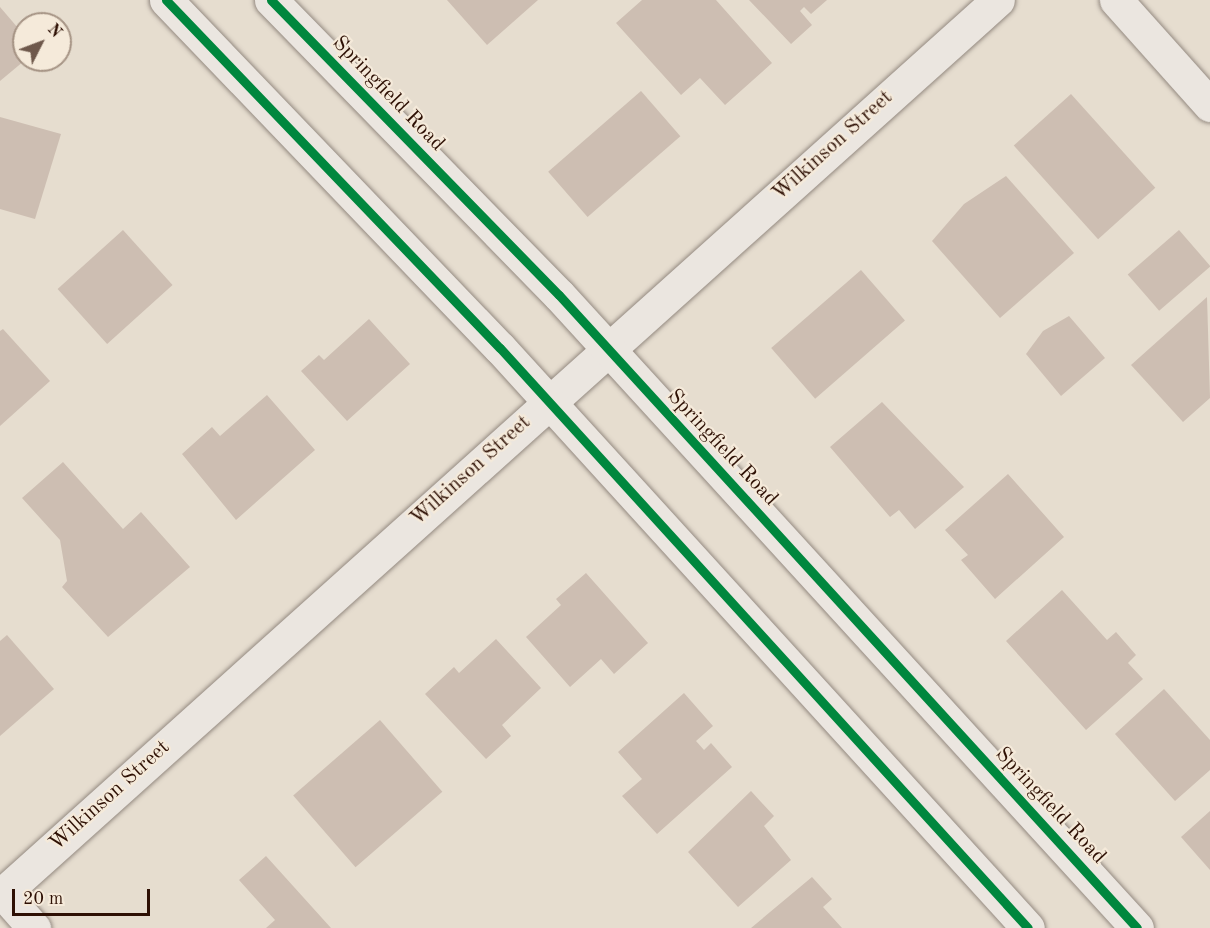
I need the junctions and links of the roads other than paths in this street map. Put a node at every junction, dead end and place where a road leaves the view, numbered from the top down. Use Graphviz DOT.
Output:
graph roads {
  1 [pos="166,0"];
  2 [pos="271,0"];
  3 [pos="998,0"];
  4 [pos="1116,0"];
  5 [pos="1210,105"];
  6 [pos="606,348"];
  7 [pos="548,401"];
  8 [pos="2,894"];
  9 [pos="34,928"];
  10 [pos="1028,928"];
  11 [pos="1137,928"];
  1 -- 7 [label="main road"];
  2 -- 6 [label="main road, Springfield Road"];
  3 -- 6 [label="main road, Wilkinson Street"];
  4 -- 5 [label="main road"];
  6 -- 7 [label="main road, Wilkinson Street"];
  6 -- 11 [label="main road, Springfield Road"];
  7 -- 8 [label="main road, Wilkinson Street"];
  7 -- 10 [label="main road"];
  8 -- 9 [label="main road"];
}
